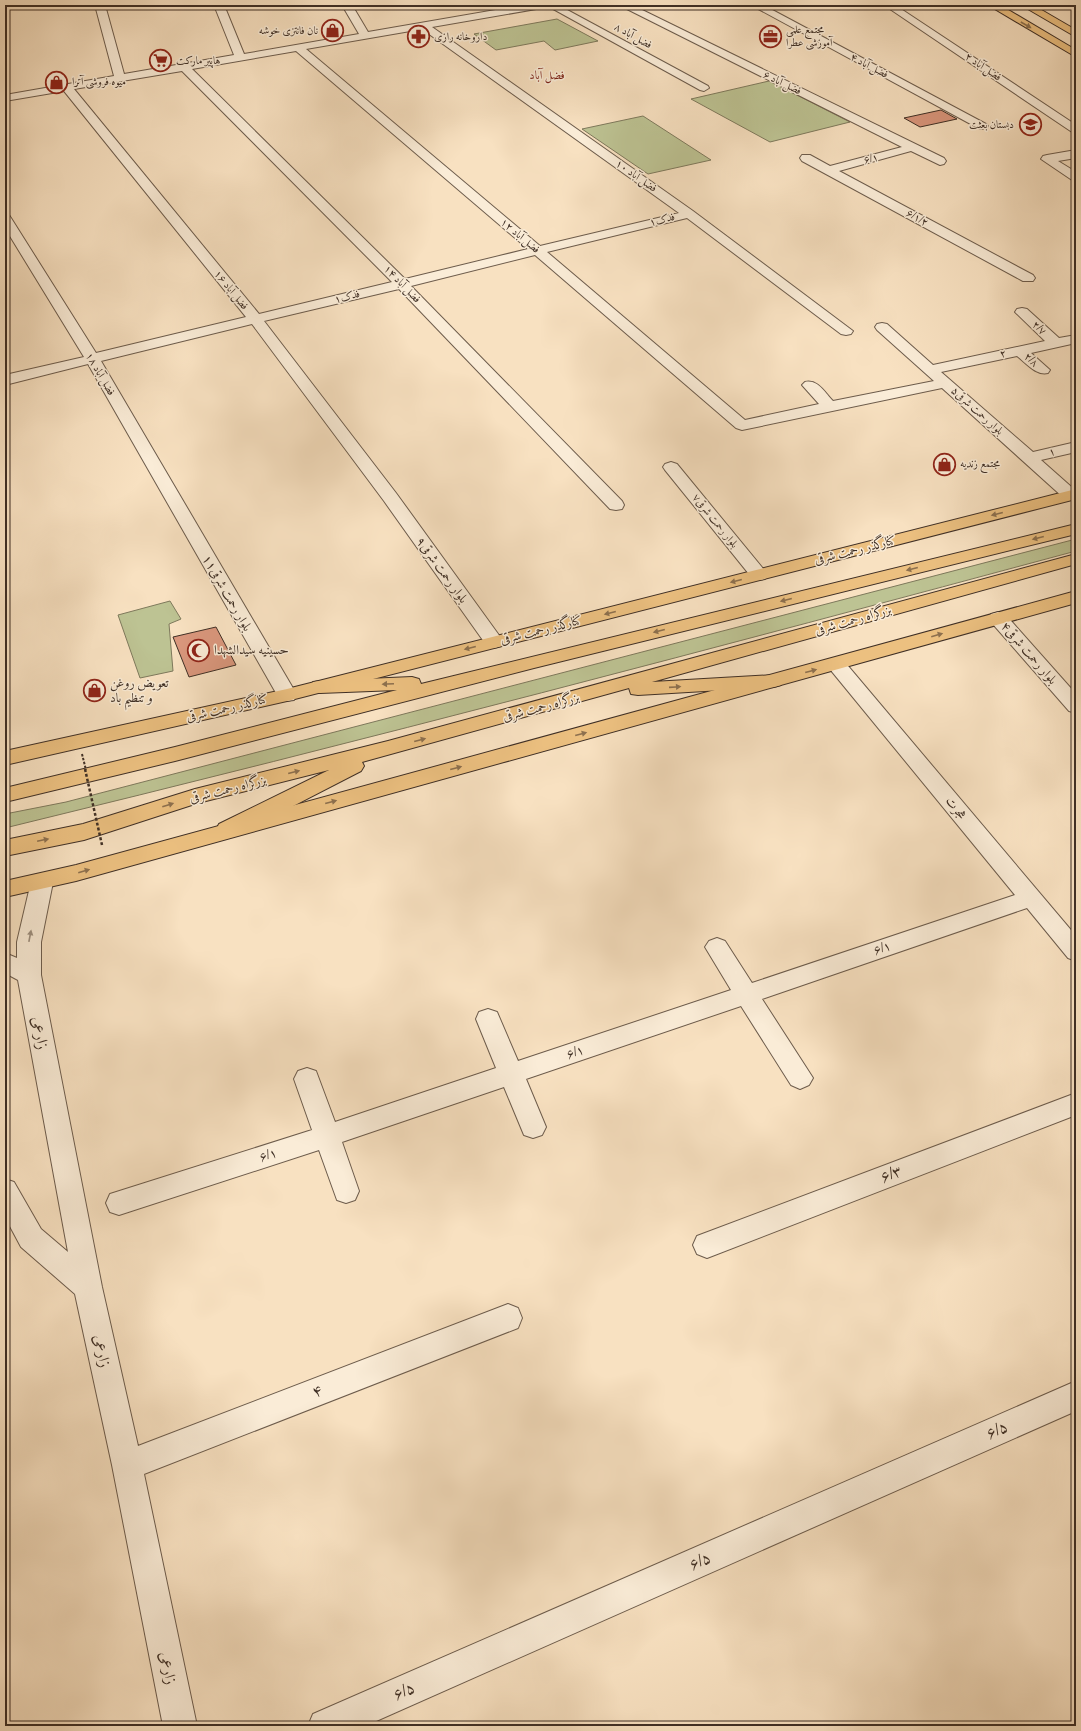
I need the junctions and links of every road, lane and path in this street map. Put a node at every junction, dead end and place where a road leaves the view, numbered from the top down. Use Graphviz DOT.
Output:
graph roads {
  1 [pos="100,5"];
  2 [pos="219,5"];
  3 [pos="347,5"];
  4 [pos="542,5"];
  5 [pos="551,5"];
  6 [pos="624,5"];
  7 [pos="756,5"];
  8 [pos="889,5"];
  9 [pos="993,5"];
  10 [pos="1026,5"];
  11 [pos="502,8"];
  12 [pos="423,25"];
  13 [pos="1076,34"];
  14 [pos="365,35"];
  15 [pos="298,47"];
  16 [pos="1076,54"];
  17 [pos="240,57"];
  18 [pos="184,67"];
  19 [pos="120,78"];
  20 [pos="66,88"];
  21 [pos="704,88"];
  22 [pos="5,98"];
  23 [pos="982,126"];
  24 [pos="1076,130"];
  25 [pos="913,147"];
  26 [pos="1076,154"];
  27 [pos="806,158"];
  28 [pos="940,161"];
  29 [pos="829,170"];
  30 [pos="1076,177"];
  31 [pos="689,214"];
  32 [pos="5,218"];
  33 [pos="537,251"];
  34 [pos="1028,278"];
  35 [pos="402,284"];
  36 [pos="1022,312"];
  37 [pos="256,320"];
  38 [pos="882,327"];
  39 [pos="846,331"];
  40 [pos="1076,339"];
  41 [pos="1056,343"];
  42 [pos="1020,351"];
  43 [pos="93,360"];
  44 [pos="930,370"];
  45 [pos="1043,370"];
  46 [pos="5,380"];
  47 [pos="945,383"];
  48 [pos="810,386"];
  49 [pos="830,407"];
  50 [pos="1076,447"];
  51 [pos="1029,458"];
  52 [pos="671,467"];
  53 [pos="1074,495"];
  54 [pos="390,497"];
  55 [pos="616,505"];
  56 [pos="1076,529"];
  57 [pos="191,532"];
  58 [pos="1076,559"];
  59 [pos="759,575"];
  60 [pos="1076,597"];
  61 [pos="998,618"];
  62 [pos="494,642"];
  63 [pos="836,664"];
  64 [pos="455,681"];
  65 [pos="774,681"];
  66 [pos="320,687"];
  67 [pos="595,692"];
  68 [pos="287,695"];
  69 [pos="1076,706"];
  70 [pos="388,748"];
  71 [pos="82,754"];
  72 [pos="5,758"];
  73 [pos="5,795"];
  74 [pos="227,830"];
  75 [pos="102,845"];
  76 [pos="5,848"];
  77 [pos="42,882"];
  78 [pos="5,889"];
  79 [pos="1031,898"];
  80 [pos="717,947"];
  81 [pos="1076,952"];
  82 [pos="17,968"];
  83 [pos="746,994"];
  84 [pos="488,1019"];
  85 [pos="511,1074"];
  86 [pos="800,1078"];
  87 [pos="307,1079"];
  88 [pos="1076,1104"];
  89 [pos="533,1127"];
  90 [pos="327,1136"];
  91 [pos="5,1191"];
  92 [pos="346,1191"];
  93 [pos="119,1203"];
  94 [pos="707,1245"];
  95 [pos="88,1287"];
  96 [pos="508,1318"];
  97 [pos="1076,1396"];
  98 [pos="127,1465"];
  99 [pos="180,1726"];
  100 [pos="325,1726"];
  1 -- 19 [label="street"];
  2 -- 17 [label="street"];
  3 -- 14 [label="street"];
  4 -- 11 [label="street"];
  5 -- 21 [label="street, فضل آباد ۸"];
  6 -- 25 [label="street, فضل آباد ۶"];
  7 -- 23 [label="street, فضل آباد ۴"];
  8 -- 24 [label="street, فضل آباد ۲"];
  9 -- 16 [label="main road, one-way"];
  10 -- 13 [label="main road"];
  11 -- 12 [label="street"];
  12 -- 14 [label="street"];
  12 -- 31 [label="street, فضل آباد ۱۰"];
  14 -- 15 [label="street"];
  15 -- 17 [label="street"];
  15 -- 33 [label="street, فضل آباد ۱۲"];
  17 -- 18 [label="street"];
  18 -- 19 [label="street"];
  18 -- 35 [label="street, فضل آباد ۱۴"];
  19 -- 20 [label="street"];
  20 -- 22 [label="street"];
  20 -- 37 [label="street, فضل آباد ۱۶"];
  25 -- 28 [label="street, فضل آباد ۶"];
  25 -- 29 [label="street, ۶/۱"];
  26 -- 30 [label="street"];
  27 -- 29 [label="street, ۶/۱/۲"];
  29 -- 34 [label="street, ۶/۱/۲"];
  31 -- 33 [label="street, فدک۱"];
  31 -- 39 [label="street, فضل آباد ۱۰"];
  32 -- 43 [label="street, فضل آباد ۱۸"];
  33 -- 35 [label="street, فدک۱"];
  33 -- 49 [label="street, فضل آباد ۱۲"];
  35 -- 37 [label="street, فدک۱"];
  35 -- 55 [label="street, فضل آباد ۱۴"];
  36 -- 41 [label="street, ۲/۷"];
  37 -- 43 [label="street, فدک۱"];
  37 -- 54 [label="street, فضل آباد ۱۶"];
  38 -- 44 [label="street, ۵بلوار رحمت شرقی"];
  40 -- 41 [label="street, ۲"];
  41 -- 42 [label="street, ۲"];
  42 -- 44 [label="street, ۲"];
  42 -- 45 [label="street, ۲/۸"];
  43 -- 46 [label="street, فدک۱"];
  43 -- 57 [label="street, فضل آباد ۱۸"];
  44 -- 47 [label="street, ۵بلوار رحمت شرقی"];
  47 -- 49 [label="street"];
  47 -- 51 [label="street, ۵بلوار رحمت شرقی"];
  48 -- 49 [label="street"];
  50 -- 51 [label="street, ۱"];
  51 -- 53 [label="street, ۵بلوار رحمت شرقی"];
  52 -- 59 [label="street, بلوار رحمت شرقی۷"];
  53 -- 59 [label="main road, کنارگذر رحمت شرقی, one-way"];
  54 -- 62 [label="street, بلوار رحمت شرقی۹"];
  56 -- 64 [label="main road, one-way"];
  57 -- 68 [label="street, بلوار رحمت شرقی۱۱"];
  58 -- 67 [label="main road, بزرگراه رحمت شرقی"];
  59 -- 62 [label="main road, کنارگذر رحمت شرقی, one-way"];
  60 -- 61 [label="main road"];
  63 -- 61 [label="main road, one-way"];
  61 -- 69 [label="street, بلوار رحمت شرقی۴"];
  62 -- 66 [label="main road, کنارگذر رحمت شرقی, one-way"];
  65 -- 63 [label="main road, one-way"];
  63 -- 79 [label="street, هجرت"];
  64 -- 66 [label="main road, one-way"];
  64 -- 73 [label="main road"];
  67 -- 65 [label="main road, one-way"];
  74 -- 65 [label="main road, one-way"];
  66 -- 68 [label="main road, کنارگذر رحمت شرقی"];
  70 -- 67 [label="main road, بزرگراه رحمت شرقی, one-way"];
  68 -- 72 [label="main road, کنارگذر رحمت شرقی"];
  70 -- 74 [label="main road"];
  76 -- 70 [label="main road, بزرگراه رحمت شرقی, one-way"];
  71 -- 75 [label="path, bridge"];
  77 -- 74 [label="main road, one-way"];
  77 -- 78 [label="main road"];
  82 -- 77 [label="street, زارعی, one-way"];
  79 -- 81 [label="street, هجرت"];
  79 -- 83 [label="street, ۶/۱"];
  80 -- 83 [label="street"];
  82 -- 95 [label="street, زارعی"];
  83 -- 85 [label="street, ۶/۱"];
  83 -- 86 [label="street"];
  84 -- 85 [label="street"];
  85 -- 89 [label="street"];
  85 -- 90 [label="street, ۶/۱"];
  87 -- 90 [label="street"];
  88 -- 94 [label="street, ۶/۳"];
  90 -- 92 [label="street"];
  90 -- 93 [label="street, ۶/۱"];
  91 -- 95 [label="street"];
  95 -- 98 [label="street, زارعی"];
  96 -- 98 [label="street, ۴"];
  97 -- 100 [label="street, ۶/۵"];
  98 -- 99 [label="street, زارعی"];
}
